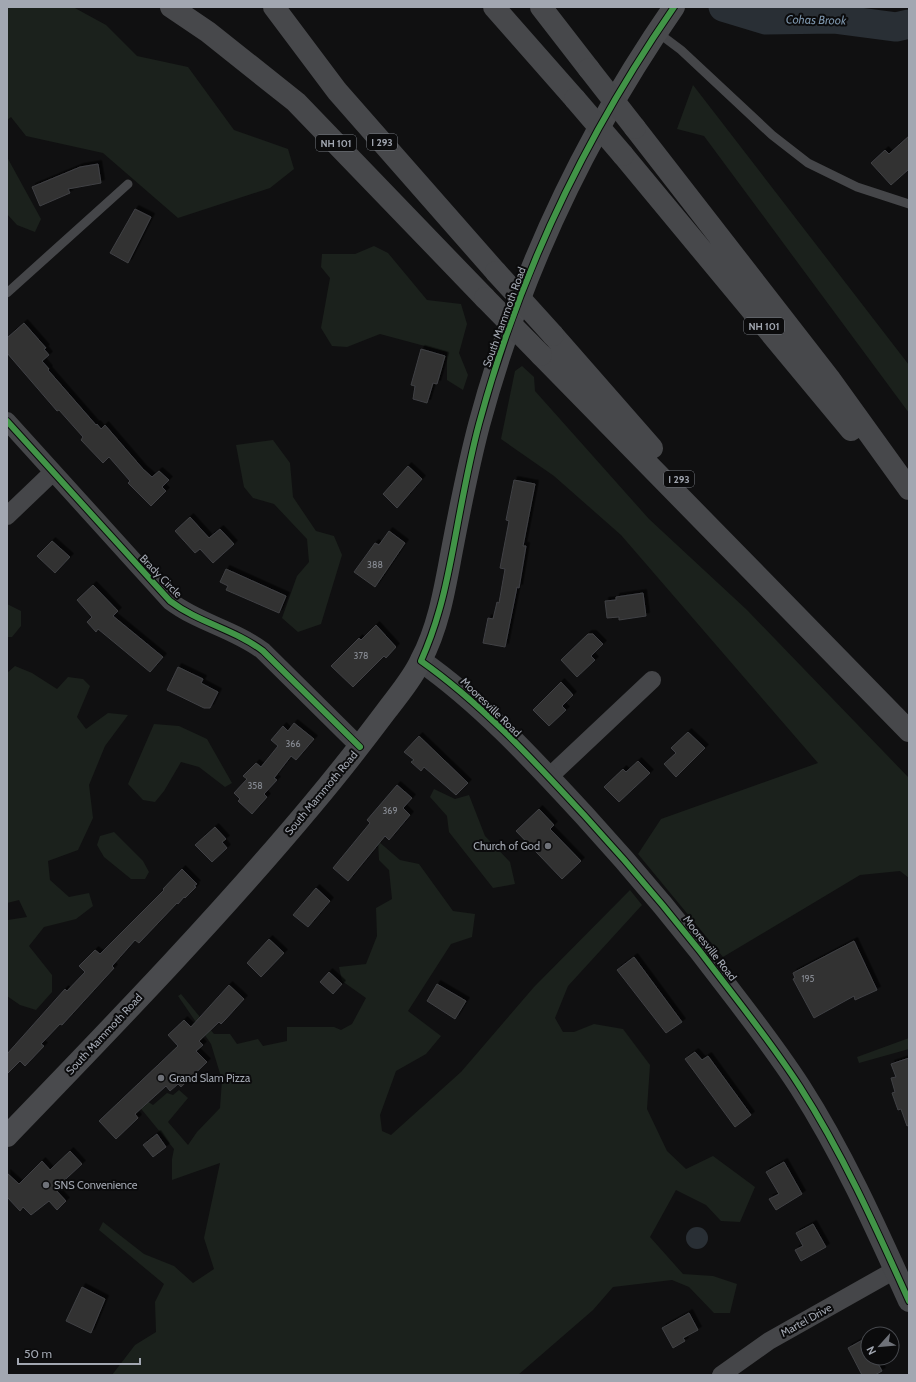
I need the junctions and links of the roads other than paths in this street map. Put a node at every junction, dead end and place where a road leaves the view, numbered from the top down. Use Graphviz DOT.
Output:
graph roads {
  1 [pos="170,7"];
  2 [pos="274,7"];
  3 [pos="494,7"];
  4 [pos="541,7"];
  5 [pos="674,7"];
  6 [pos="657,32"];
  7 [pos="128,184"];
  8 [pos="909,204"];
  9 [pos="7,293"];
  10 [pos="7,421"];
  11 [pos="53,472"];
  12 [pos="909,490"];
  13 [pos="909,496"];
  14 [pos="7,516"];
  15 [pos="806,624"];
  16 [pos="421,662"];
  17 [pos="652,680"];
  18 [pos="909,731"];
  19 [pos="360,746"];
  20 [pos="549,777"];
  21 [pos="7,1136"];
  22 [pos="895,1270"];
  23 [pos="909,1301"];
  24 [pos="721,1375"];
  1 -- 15 [label="highway, NH 101, bridge"];
  2 -- 15 [label="highway, I 293, bridge"];
  3 -- 13 [label="highway, NH 101, bridge"];
  4 -- 12 [label="highway, bridge"];
  5 -- 6 [label="main road, South Mammoth Road"];
  6 -- 8 [label="lane"];
  6 -- 16 [label="main road, South Mammoth Road"];
  7 -- 9 [label="lane"];
  10 -- 11 [label="street, Brady Circle"];
  11 -- 14 [label="street"];
  11 -- 19 [label="street, Brady Circle"];
  15 -- 18 [label="highway, I 293"];
  16 -- 19 [label="main road, South Mammoth Road"];
  16 -- 20 [label="street, Mooresville Road"];
  17 -- 20 [label="street"];
  19 -- 21 [label="main road, South Mammoth Road"];
  20 -- 22 [label="street, Mooresville Road"];
  22 -- 23 [label="street, Mooresville Road"];
  22 -- 24 [label="street, Martel Drive"];
}
